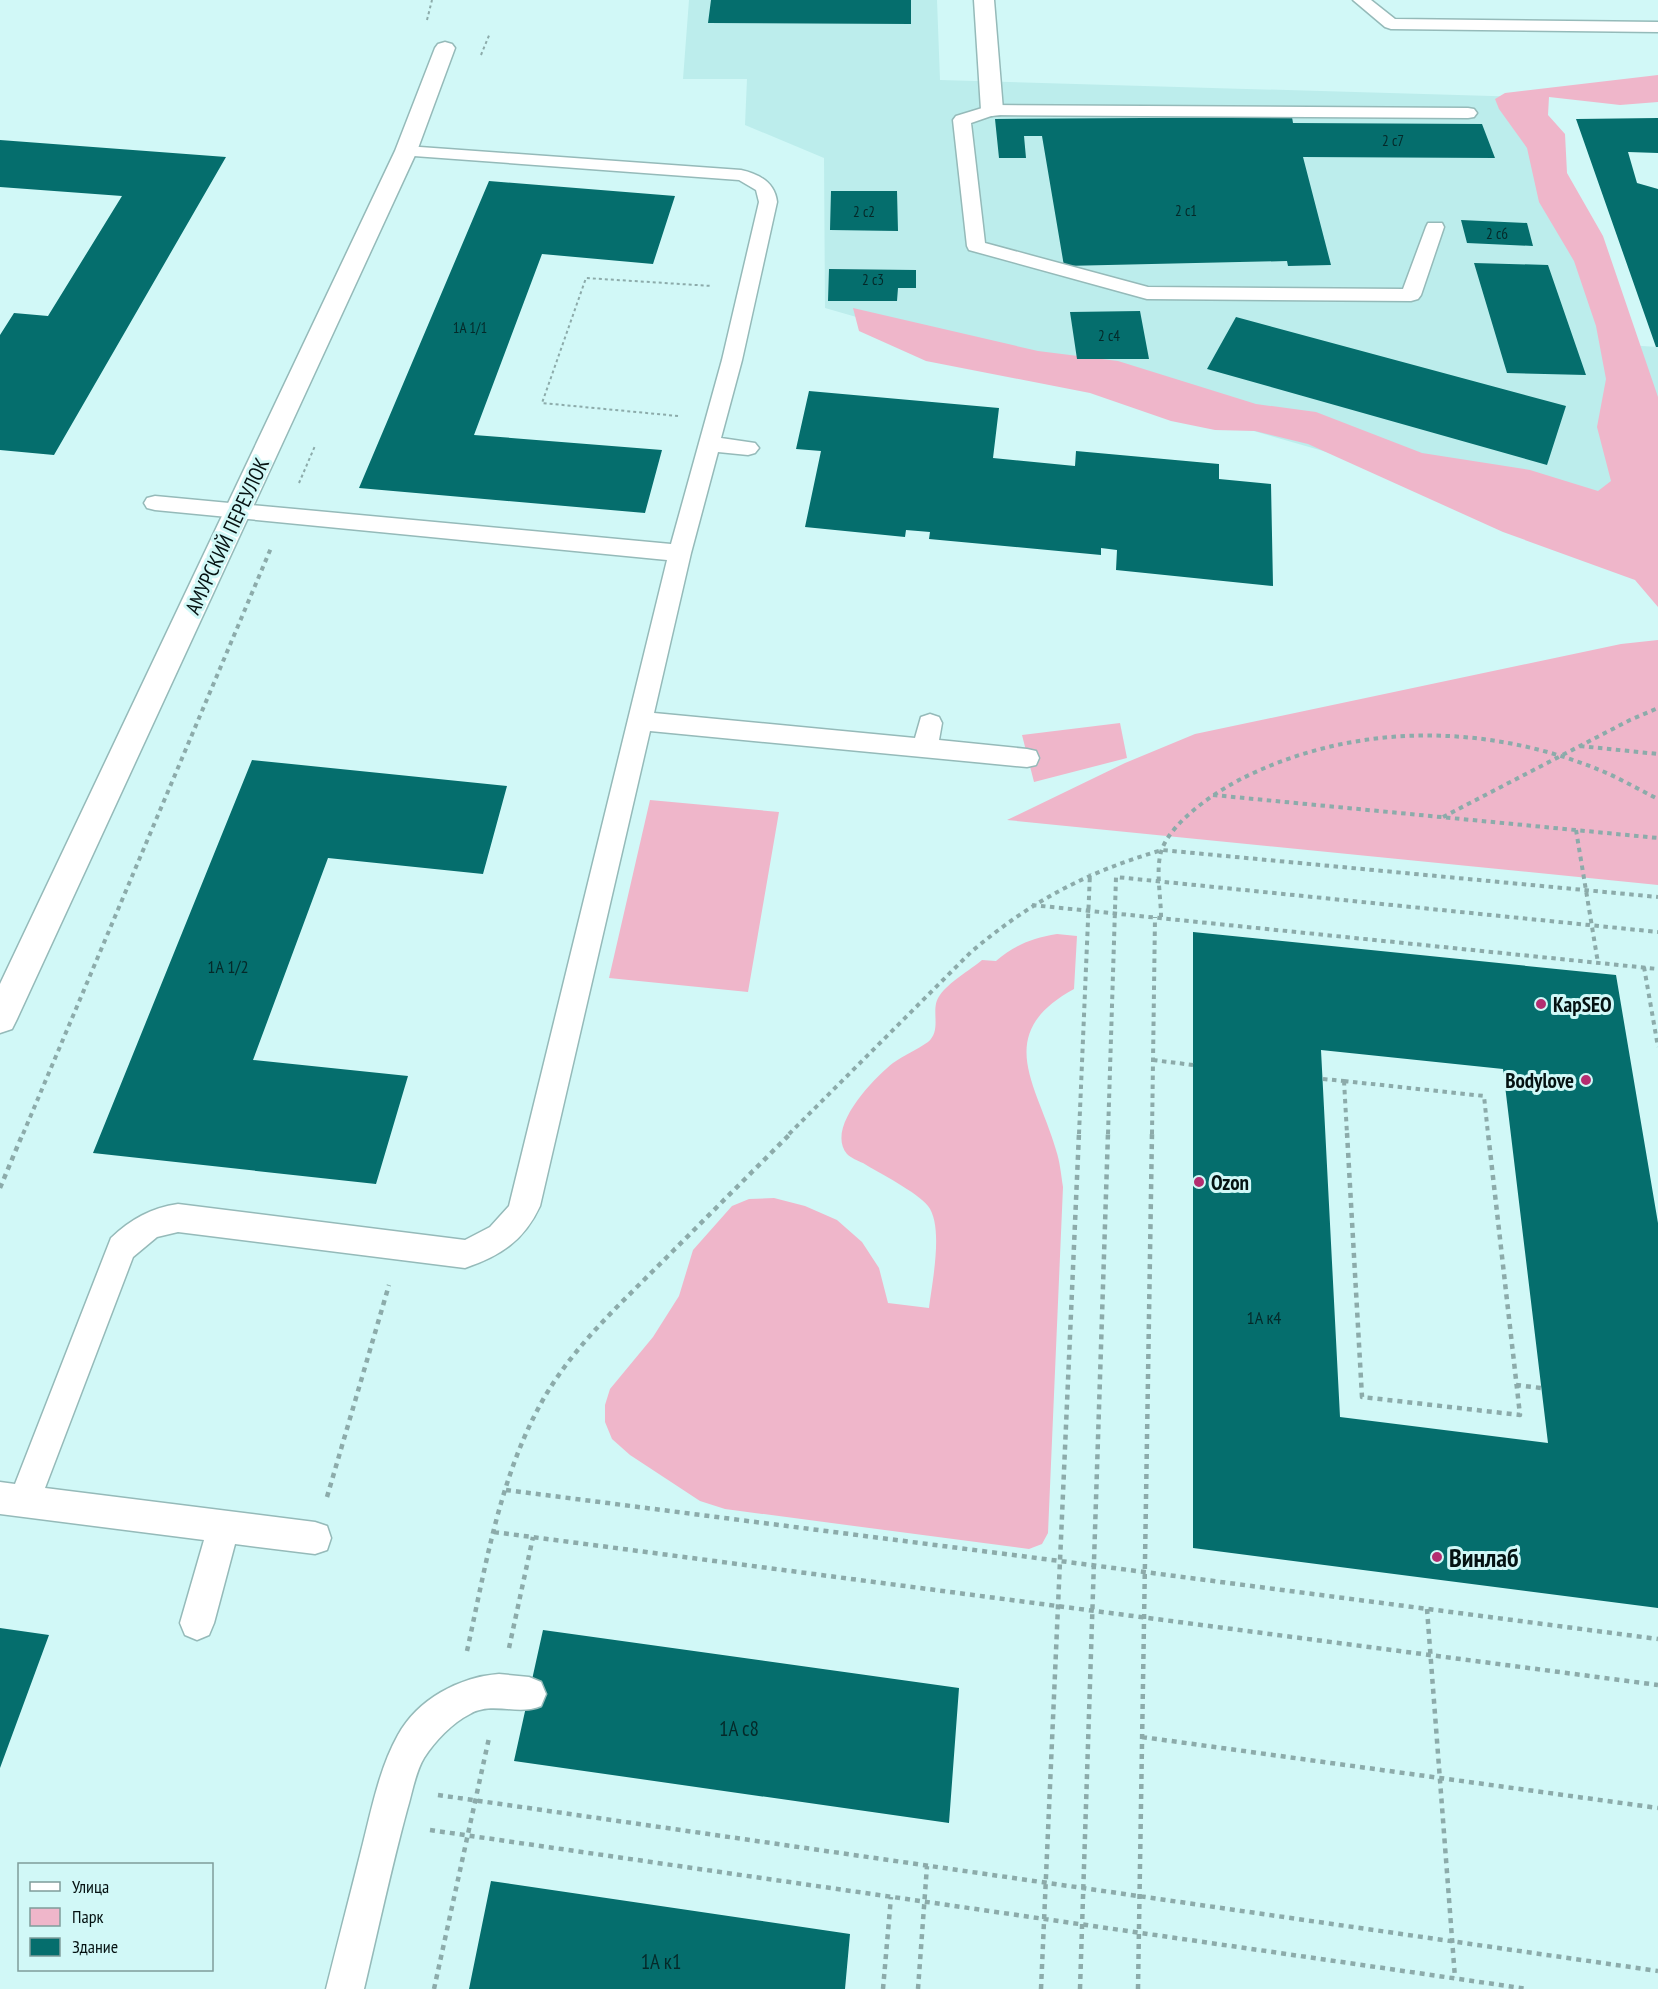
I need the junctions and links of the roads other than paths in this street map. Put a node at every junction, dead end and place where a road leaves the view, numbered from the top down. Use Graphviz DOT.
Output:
graph roads {
  1 [pos="984,0"];
  2 [pos="1361,0"];
  3 [pos="1658,27"];
  4 [pos="445,48"];
  5 [pos="992,110"];
  6 [pos="1468,113"];
  7 [pos="406,151"];
  8 [pos="1435,227"];
  9 [pos="709,444"];
  10 [pos="748,448"];
  11 [pos="155,503"];
  12 [pos="238,511"];
  13 [pos="680,554"];
  14 [pos="640,721"];
  15 [pos="930,723"];
  16 [pos="927,748"];
  17 [pos="1027,758"];
  18 [pos="0,1019"];
  19 [pos="12,1500"];
  20 [pos="224,1526"];
  21 [pos="315,1538"];
  22 [pos="197,1623"];
  23 [pos="514,1693"];
  24 [pos="345,1989"];
  1 -- 5 [label="street"];
  2 -- 3 [label="lane"];
  4 -- 7 [label="street, АМУРСКИЙ ПЕРЕУЛОК"];
  5 -- 6 [label="lane"];
  5 -- 8 [label="lane"];
  7 -- 9 [label="lane"];
  7 -- 12 [label="street, АМУРСКИЙ ПЕРЕУЛОК"];
  9 -- 10 [label="lane"];
  9 -- 13 [label="lane"];
  11 -- 12 [label="lane"];
  12 -- 13 [label="lane"];
  12 -- 18 [label="street, АМУРСКИЙ ПЕРЕУЛОК"];
  13 -- 14 [label="lane"];
  14 -- 16 [label="lane"];
  14 -- 19 [label="lane"];
  15 -- 16 [label="lane"];
  16 -- 17 [label="lane"];
  19 -- 20 [label="lane"];
  20 -- 21 [label="lane"];
  20 -- 22 [label="lane"];
  23 -- 24 [label="lane"];
}
